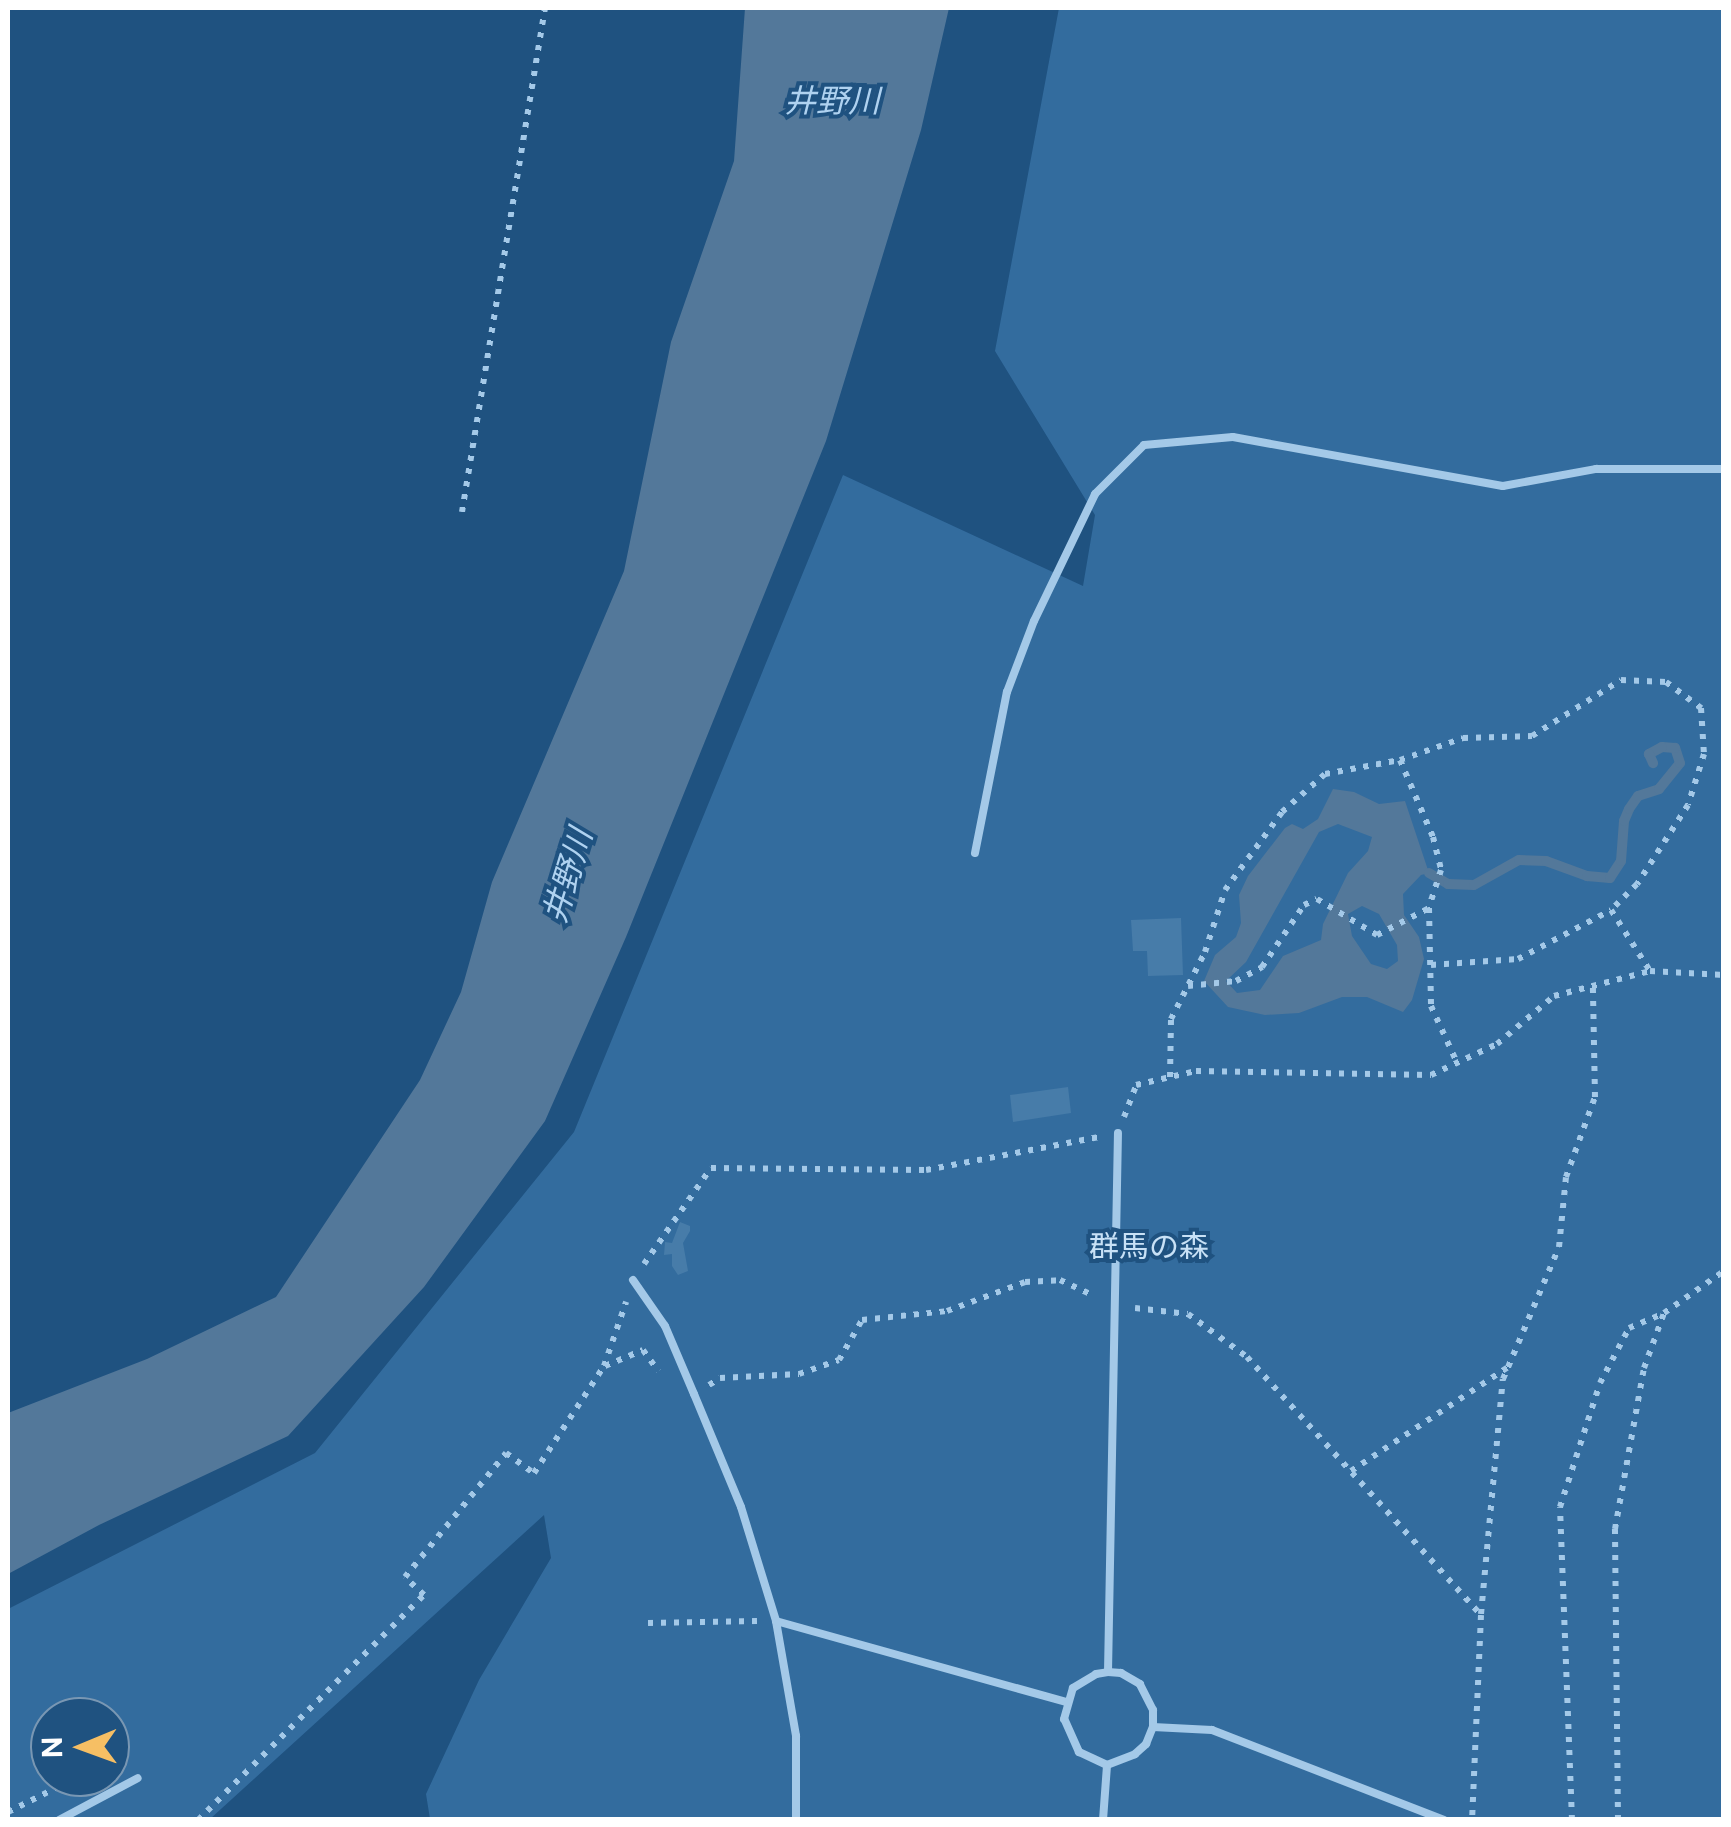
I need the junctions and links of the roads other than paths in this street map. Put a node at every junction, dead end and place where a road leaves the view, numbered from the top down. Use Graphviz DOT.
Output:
graph roads {
  1 [pos="1724,469"];
  2 [pos="975,853"];
  3 [pos="1118,1134"];
  4 [pos="633,1280"];
  5 [pos="776,1621"];
  6 [pos="1108,1672"];
  7 [pos="1066,1702"];
  8 [pos="1153,1727"];
  9 [pos="1107,1765"];
  10 [pos="138,1778"];
  11 [pos="59,1820"];
  12 [pos="796,1820"];
  13 [pos="1103,1820"];
  14 [pos="1444,1820"];
  1 -- 2 [label="lane"];
  3 -- 6 [label="lane"];
  4 -- 5 [label="lane"];
  5 -- 7 [label="lane"];
  5 -- 12 [label="lane"];
  6 -- 7 [label="lane"];
  6 -- 8 [label="lane"];
  7 -- 9 [label="lane"];
  8 -- 9 [label="lane"];
  8 -- 14 [label="lane"];
  9 -- 13 [label="lane"];
  10 -- 11 [label="lane"];
}
